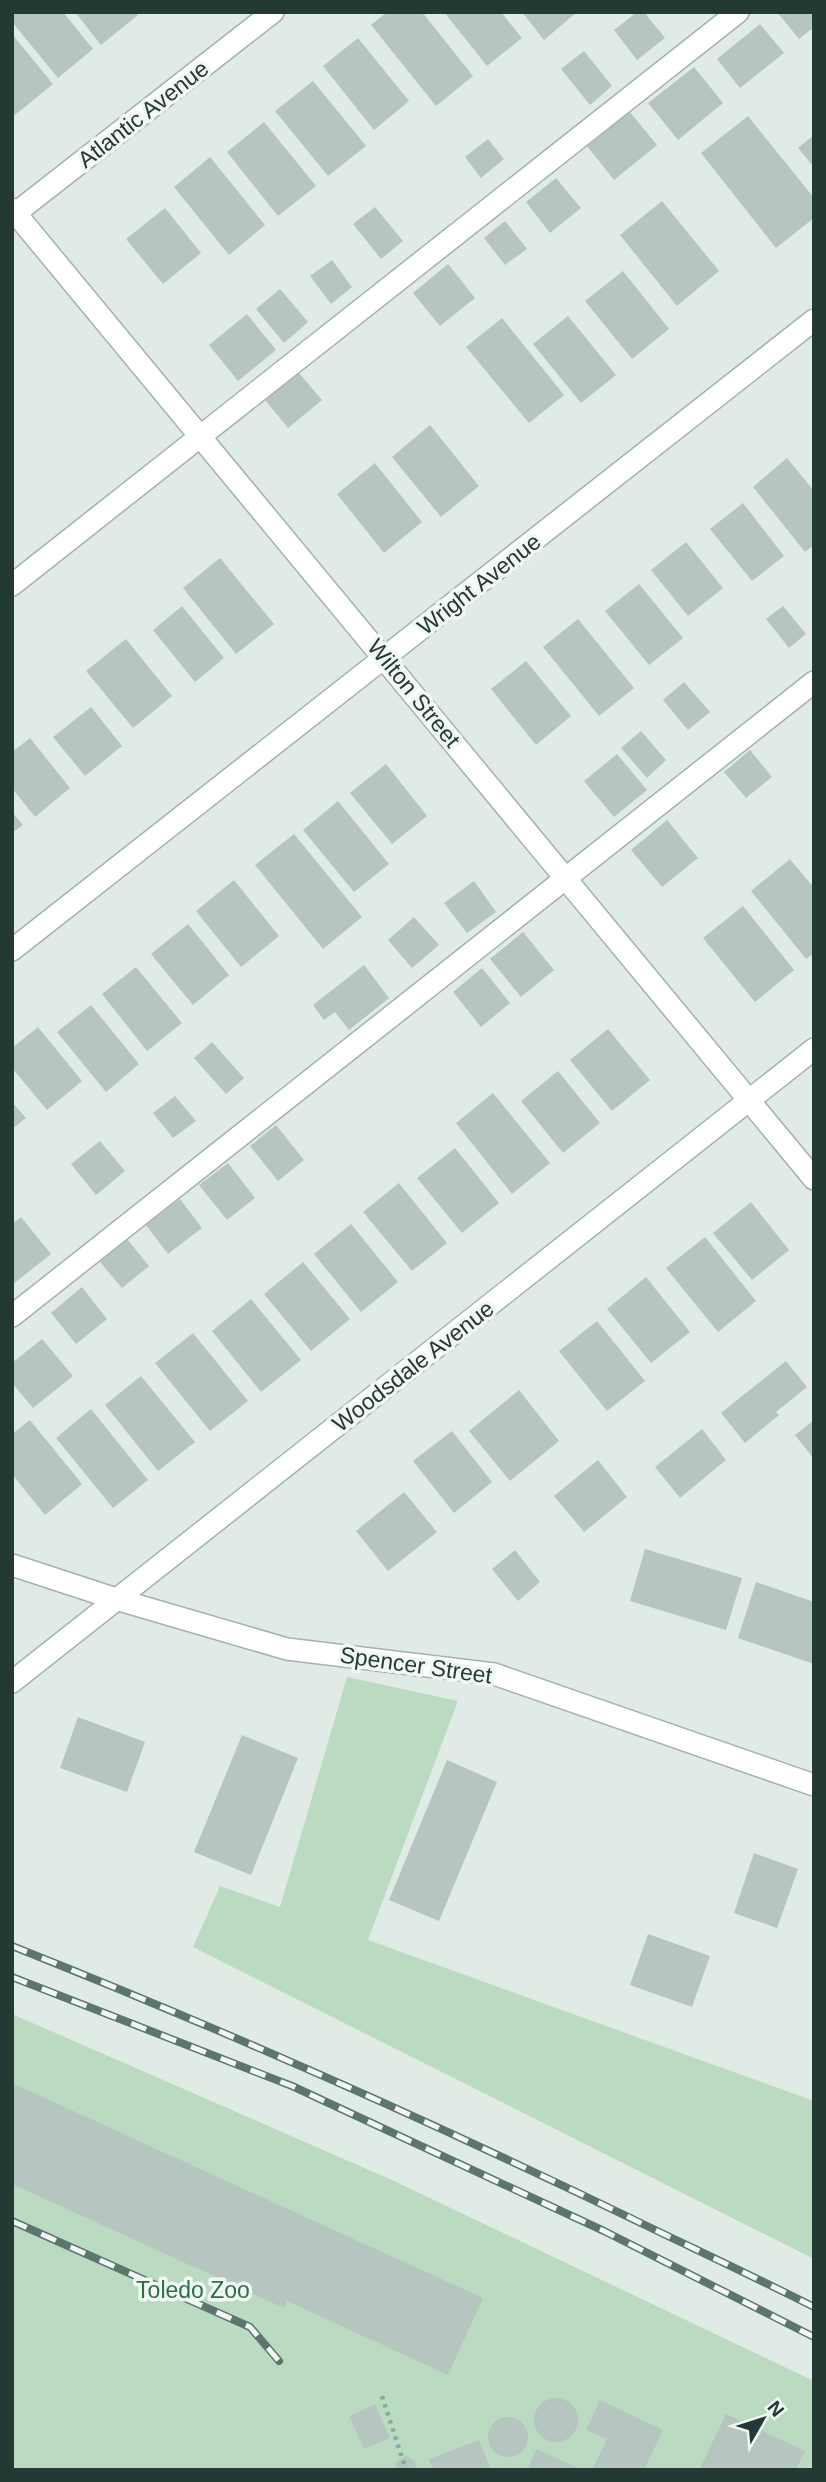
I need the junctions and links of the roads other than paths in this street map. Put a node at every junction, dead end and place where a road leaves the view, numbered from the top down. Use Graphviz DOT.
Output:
graph roads {
  1 [pos="273,12"];
  2 [pos="738,12"];
  3 [pos="14,213"];
  4 [pos="814,320"];
  5 [pos="201,436"];
  6 [pos="12,585"];
  7 [pos="385,658"];
  8 [pos="814,682"];
  9 [pos="566,879"];
  10 [pos="12,950"];
  11 [pos="814,1049"];
  12 [pos="749,1101"];
  13 [pos="814,1179"];
  14 [pos="12,1316"];
  15 [pos="12,1565"];
  16 [pos="119,1600"];
  17 [pos="12,1682"];
  18 [pos="814,1785"];
  1 -- 3 [label="street, Atlantic Avenue"];
  2 -- 5 [label="street"];
  3 -- 5 [label="street, Wilton Street"];
  4 -- 7 [label="street, Wright Avenue"];
  5 -- 6 [label="street"];
  5 -- 7 [label="street, Wilton Street"];
  7 -- 9 [label="street, Wilton Street"];
  7 -- 10 [label="street, Wright Avenue"];
  8 -- 9 [label="street"];
  9 -- 12 [label="street, Wilton Street"];
  9 -- 14 [label="street"];
  11 -- 12 [label="street, Woodsdale Avenue"];
  12 -- 13 [label="street, Wilton Street"];
  12 -- 16 [label="street, Woodsdale Avenue"];
  15 -- 16 [label="street, Spencer Street"];
  16 -- 17 [label="street, Woodsdale Avenue"];
  16 -- 18 [label="street, Spencer Street"];
}
